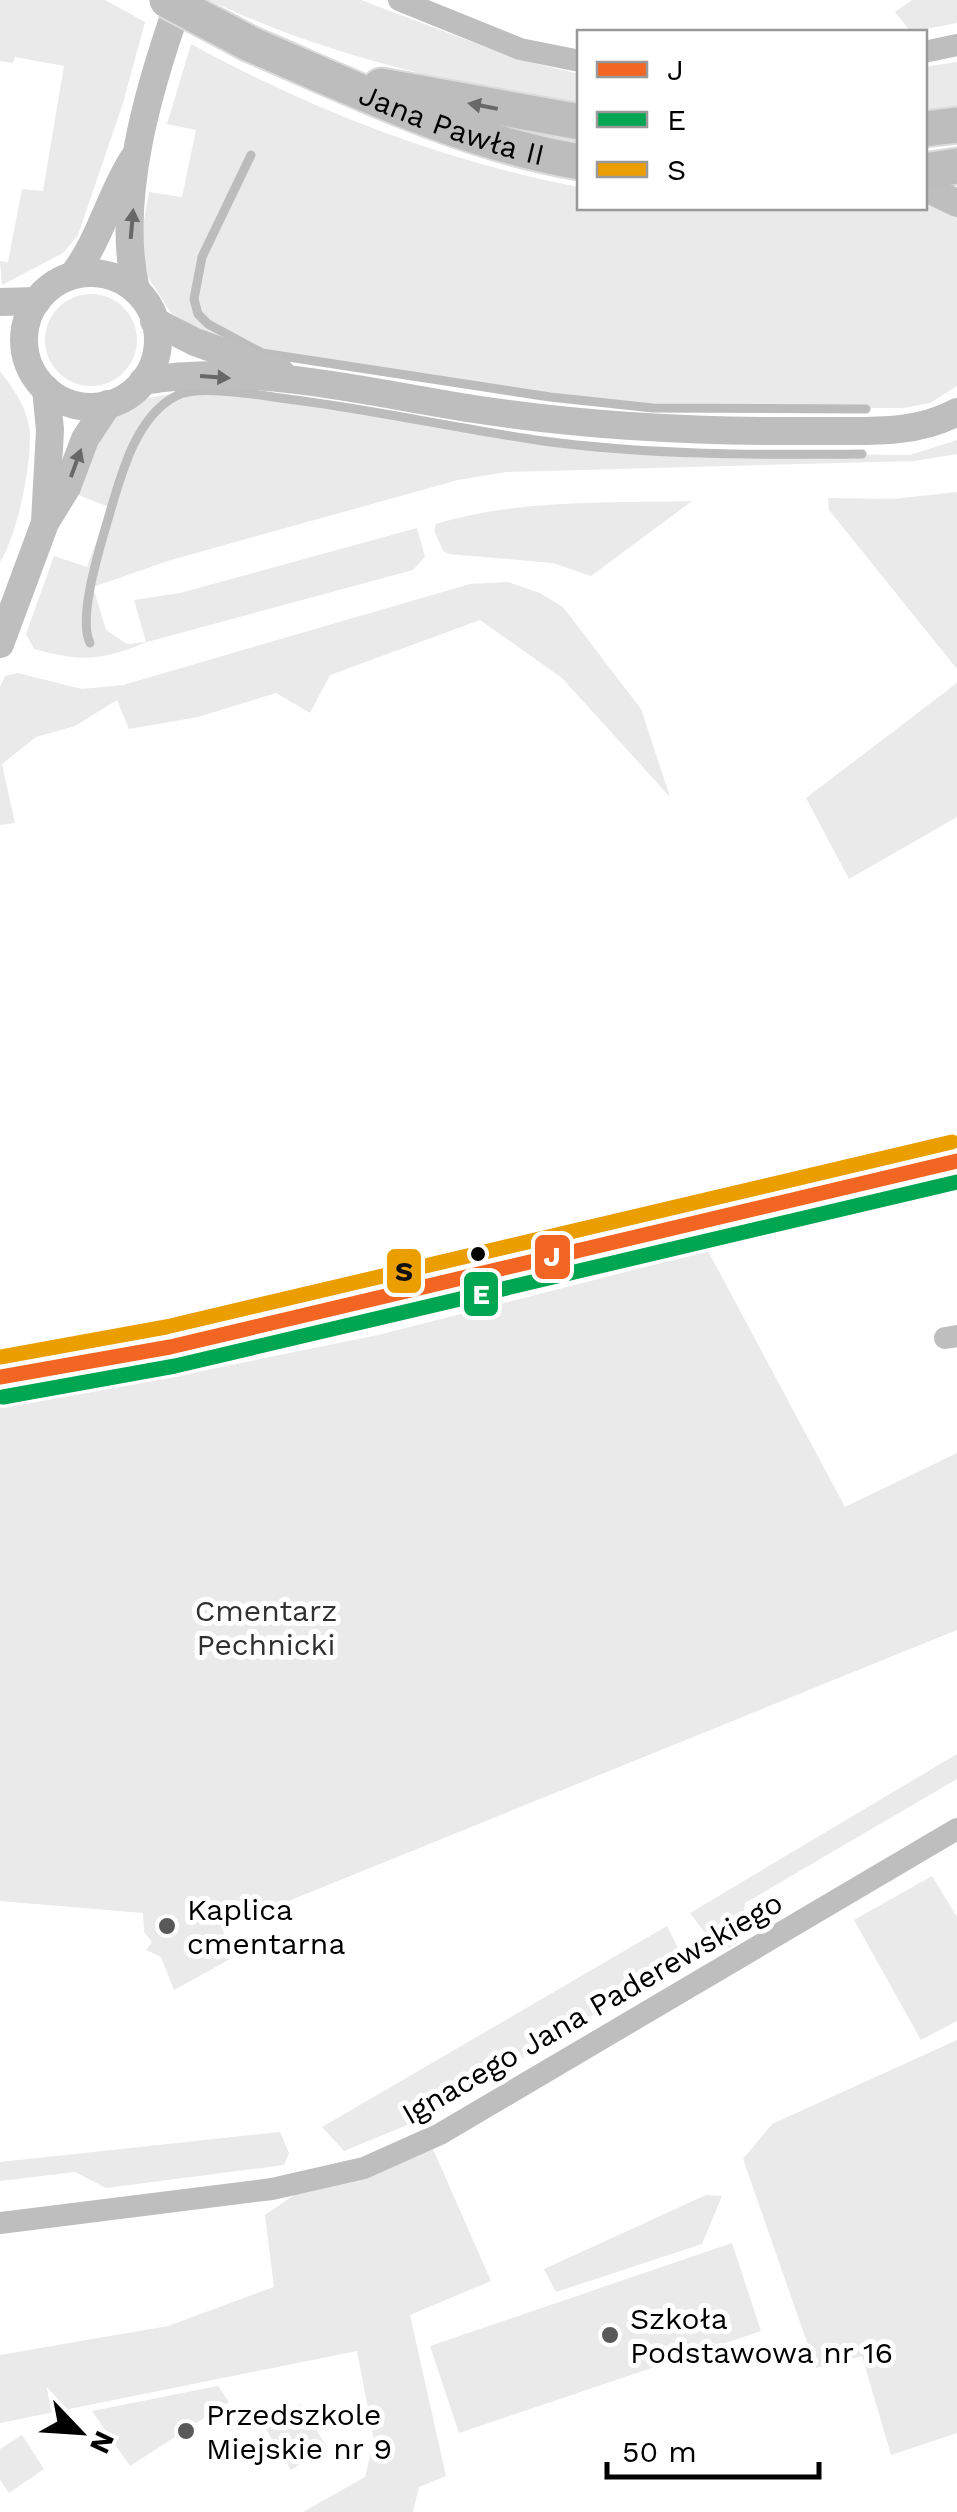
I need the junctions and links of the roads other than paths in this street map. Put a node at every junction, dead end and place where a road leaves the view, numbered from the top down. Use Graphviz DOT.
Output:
graph roads {
  1 [pos="168,0"];
  2 [pos="180,0"];
  3 [pos="399,0"];
  4 [pos="957,45"];
  5 [pos="927,51"];
  6 [pos="577,60"];
  7 [pos="326,75"];
  8 [pos="577,121"];
  9 [pos="134,157"];
  10 [pos="577,161"];
  11 [pos="957,166"];
  12 [pos="927,171"];
  13 [pos="927,188"];
  14 [pos="957,203"];
  15 [pos="73,275"];
  16 [pos="136,290"];
  17 [pos="36,300"];
  18 [pos="0,302"];
  19 [pos="154,321"];
  20 [pos="0,343"];
  21 [pos="27,358"];
  22 [pos="287,376"];
  23 [pos="143,381"];
  24 [pos="46,389"];
  25 [pos="108,404"];
  26 [pos="957,412"];
  27 [pos="45,523"];
  28 [pos="0,644"];
  29 [pos="957,1161"];
  30 [pos="0,1378"];
  31 [pos="957,1829"];
  32 [pos="0,2223"];
  1 -- 7 [label="main road, Jana Pawła II, bridge"];
  2 -- 9 [label="street"];
  3 -- 6 [label="street"];
  4 -- 5 [label="street"];
  8 -- 7 [label="main road, Jana Pawła II, one-way"];
  7 -- 10 [label="main road, Jana Pawła II"];
  9 -- 15 [label="street"];
  16 -- 9 [label="street, one-way"];
  11 -- 12 [label="main road"];
  13 -- 14 [label="street"];
  15 -- 16 [label="street"];
  15 -- 17 [label="street"];
  16 -- 19 [label="street"];
  17 -- 18 [label="street"];
  17 -- 21 [label="street"];
  19 -- 22 [label="street"];
  19 -- 23 [label="street"];
  20 -- 21 [label="street"];
  21 -- 24 [label="street"];
  23 -- 22 [label="street, one-way"];
  22 -- 26 [label="street"];
  23 -- 25 [label="street"];
  24 -- 25 [label="street"];
  24 -- 27 [label="street"];
  27 -- 25 [label="street, one-way"];
  27 -- 28 [label="street"];
  29 -- 30 [label="street"];
  31 -- 32 [label="street, Ignacego Jana Paderewskiego"];
}
